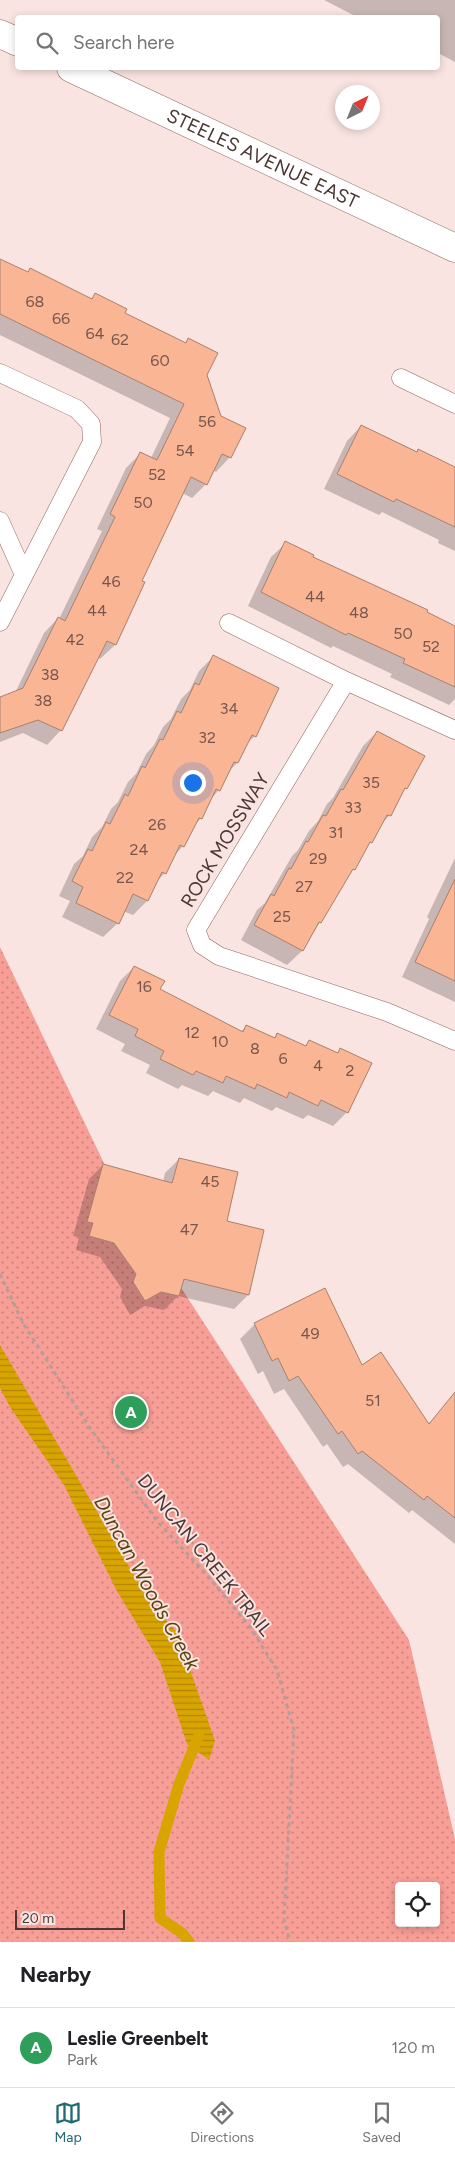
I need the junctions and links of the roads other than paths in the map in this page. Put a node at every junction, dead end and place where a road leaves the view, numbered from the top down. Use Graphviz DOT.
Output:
graph roads {
  1 [pos="0,34"];
  2 [pos="15,41"];
  3 [pos="75,70"];
  4 [pos="455,248"];
  5 [pos="0,373"];
  6 [pos="401,378"];
  7 [pos="455,404"];
  8 [pos="0,521"];
  9 [pos="24,575"];
  10 [pos="0,622"];
  11 [pos="229,623"];
  12 [pos="346,680"];
  13 [pos="455,730"];
  14 [pos="455,1041"];
  1 -- 2 [label="main road"];
  3 -- 4 [label="main road, STEELES AVENUE EAST"];
  5 -- 9 [label="lane"];
  6 -- 7 [label="lane"];
  8 -- 9 [label="lane"];
  9 -- 10 [label="lane"];
  11 -- 12 [label="lane"];
  12 -- 13 [label="lane"];
  12 -- 14 [label="lane, ROCK MOSSWAY"];
}
